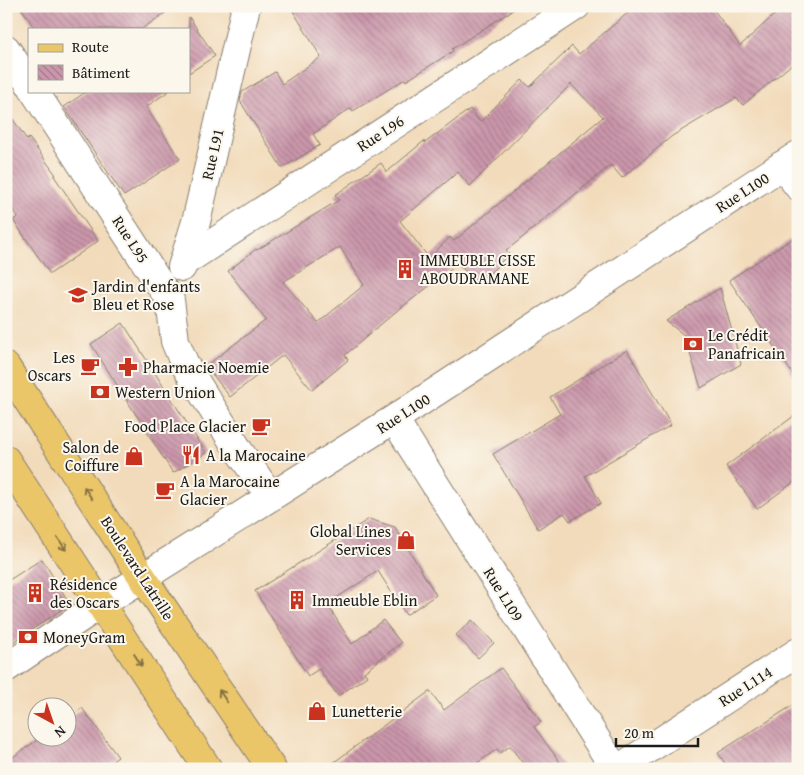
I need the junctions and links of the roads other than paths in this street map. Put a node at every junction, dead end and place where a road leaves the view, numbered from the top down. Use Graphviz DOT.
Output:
graph roads {
  1 [pos="246,6"];
  2 [pos="576,6"];
  3 [pos="6,48"];
  4 [pos="28,81"];
  5 [pos="35,92"];
  6 [pos="793,169"];
  7 [pos="184,262"];
  8 [pos="170,300"];
  9 [pos="6,367"];
  10 [pos="394,419"];
  11 [pos="6,460"];
  12 [pos="271,497"];
  13 [pos="143,578"];
  14 [pos="102,604"];
  15 [pos="798,652"];
  16 [pos="6,668"];
  17 [pos="208,769"];
  18 [pos="272,769"];
  19 [pos="616,769"];
  1 -- 7 [label="street, Rue L91"];
  2 -- 7 [label="street, Rue L96"];
  3 -- 4 [label="street"];
  5 -- 8 [label="street, Rue L95"];
  6 -- 10 [label="street, Rue L100"];
  7 -- 8 [label="street, Rue L91"];
  8 -- 12 [label="street, Rue L95"];
  13 -- 9 [label="main road, Boulevard Latrille, one-way"];
  10 -- 12 [label="street, Rue L100"];
  10 -- 19 [label="street, Rue L109"];
  11 -- 14 [label="main road, one-way"];
  12 -- 13 [label="street, Rue L100"];
  13 -- 14 [label="street, Rue L100"];
  18 -- 13 [label="main road, Boulevard Latrille, one-way"];
  14 -- 16 [label="street, Rue L100"];
  14 -- 17 [label="main road, one-way"];
  15 -- 19 [label="street, Rue L114"];
}
